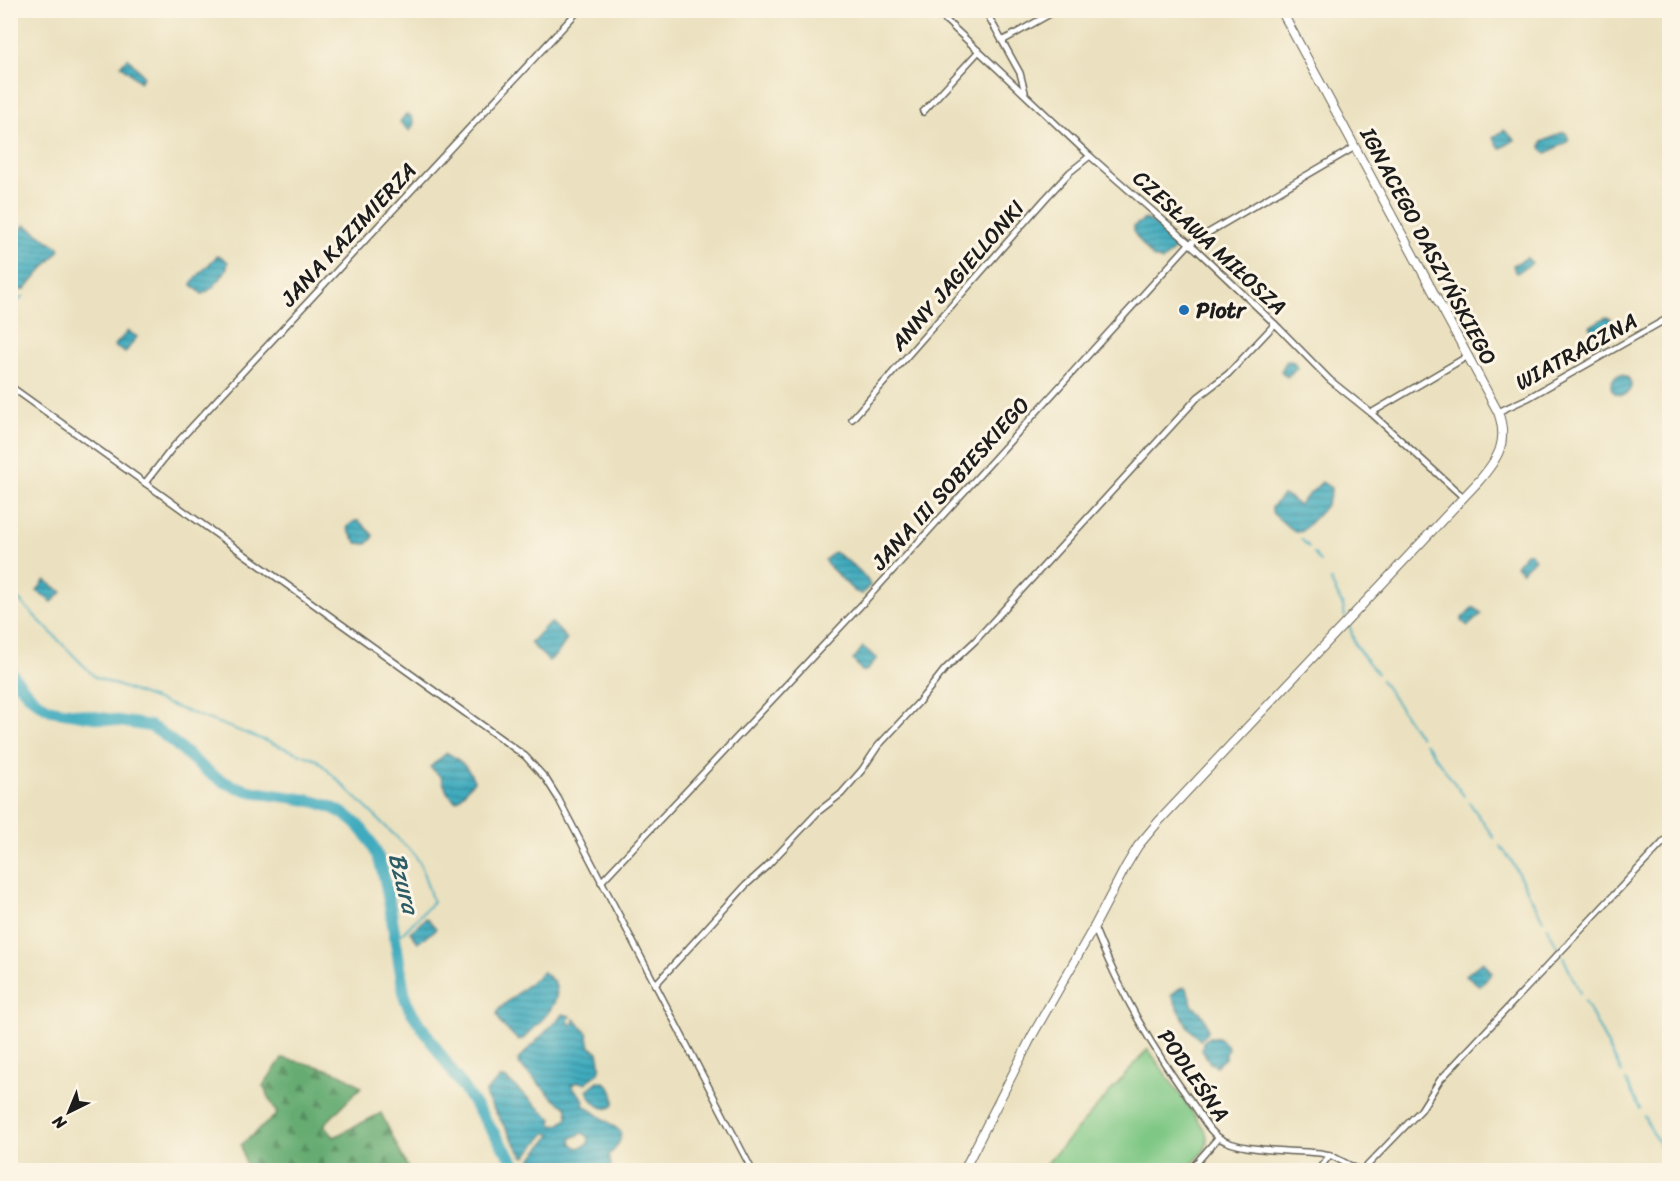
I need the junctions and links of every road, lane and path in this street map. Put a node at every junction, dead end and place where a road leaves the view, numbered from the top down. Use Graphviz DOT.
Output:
graph roads {
  1 [pos="579,10"];
  2 [pos="935,10"];
  3 [pos="985,10"];
  4 [pos="1057,10"];
  5 [pos="1281,10"];
  6 [pos="1002,41"];
  7 [pos="979,51"];
  8 [pos="1026,94"];
  9 [pos="923,112"];
  10 [pos="1355,147"];
  11 [pos="1090,156"];
  12 [pos="1189,244"];
  13 [pos="1670,317"];
  14 [pos="1275,324"];
  15 [pos="1468,356"];
  16 [pos="10,386"];
  17 [pos="1498,412"];
  18 [pos="1371,413"];
  19 [pos="852,419"];
  20 [pos="145,483"];
  21 [pos="1463,497"];
  22 [pos="1670,835"];
  23 [pos="601,882"];
  24 [pos="1094,927"];
  25 [pos="655,985"];
  26 [pos="1218,1138"];
  27 [pos="1330,1155"];
  28 [pos="752,1170"];
  29 [pos="964,1170"];
  30 [pos="1190,1170"];
  31 [pos="1318,1170"];
  32 [pos="1361,1170"];
  1 -- 20 [label="street, JANA KAZIMIERZA"];
  2 -- 7 [label="street, CZESŁAWA MIŁOSZA"];
  3 -- 6 [label="street"];
  4 -- 6 [label="street"];
  5 -- 10 [label="street, IGNACEGO DASZYŃSKIEGO"];
  6 -- 8 [label="street"];
  7 -- 8 [label="street, CZESŁAWA MIŁOSZA"];
  7 -- 9 [label="street"];
  8 -- 11 [label="street, CZESŁAWA MIŁOSZA"];
  10 -- 12 [label="street, JANA III SOBIESKIEGO"];
  10 -- 15 [label="street, IGNACEGO DASZYŃSKIEGO"];
  11 -- 12 [label="street, CZESŁAWA MIŁOSZA"];
  11 -- 19 [label="street, ANNY JAGIELLONKI"];
  12 -- 14 [label="street, CZESŁAWA MIŁOSZA"];
  12 -- 23 [label="street, JANA III SOBIESKIEGO"];
  13 -- 17 [label="street, WIATRACZNA"];
  14 -- 18 [label="street, CZESŁAWA MIŁOSZA"];
  14 -- 25 [label="street"];
  15 -- 17 [label="street, IGNACEGO DASZYŃSKIEGO"];
  15 -- 18 [label="street"];
  16 -- 20 [label="street"];
  17 -- 21 [label="street, IGNACEGO DASZYŃSKIEGO"];
  18 -- 21 [label="street, CZESŁAWA MIŁOSZA"];
  20 -- 23 [label="street"];
  21 -- 24 [label="street, IGNACEGO DASZYŃSKIEGO"];
  22 -- 32 [label="street"];
  23 -- 25 [label="street"];
  24 -- 26 [label="street, PODLEŚNA"];
  24 -- 29 [label="street, IGNACEGO DASZYŃSKIEGO"];
  25 -- 28 [label="street"];
  26 -- 27 [label="street, PODLEŚNA"];
  26 -- 30 [label="street"];
  27 -- 31 [label="street"];
  27 -- 32 [label="street, PODLEŚNA"];
}
